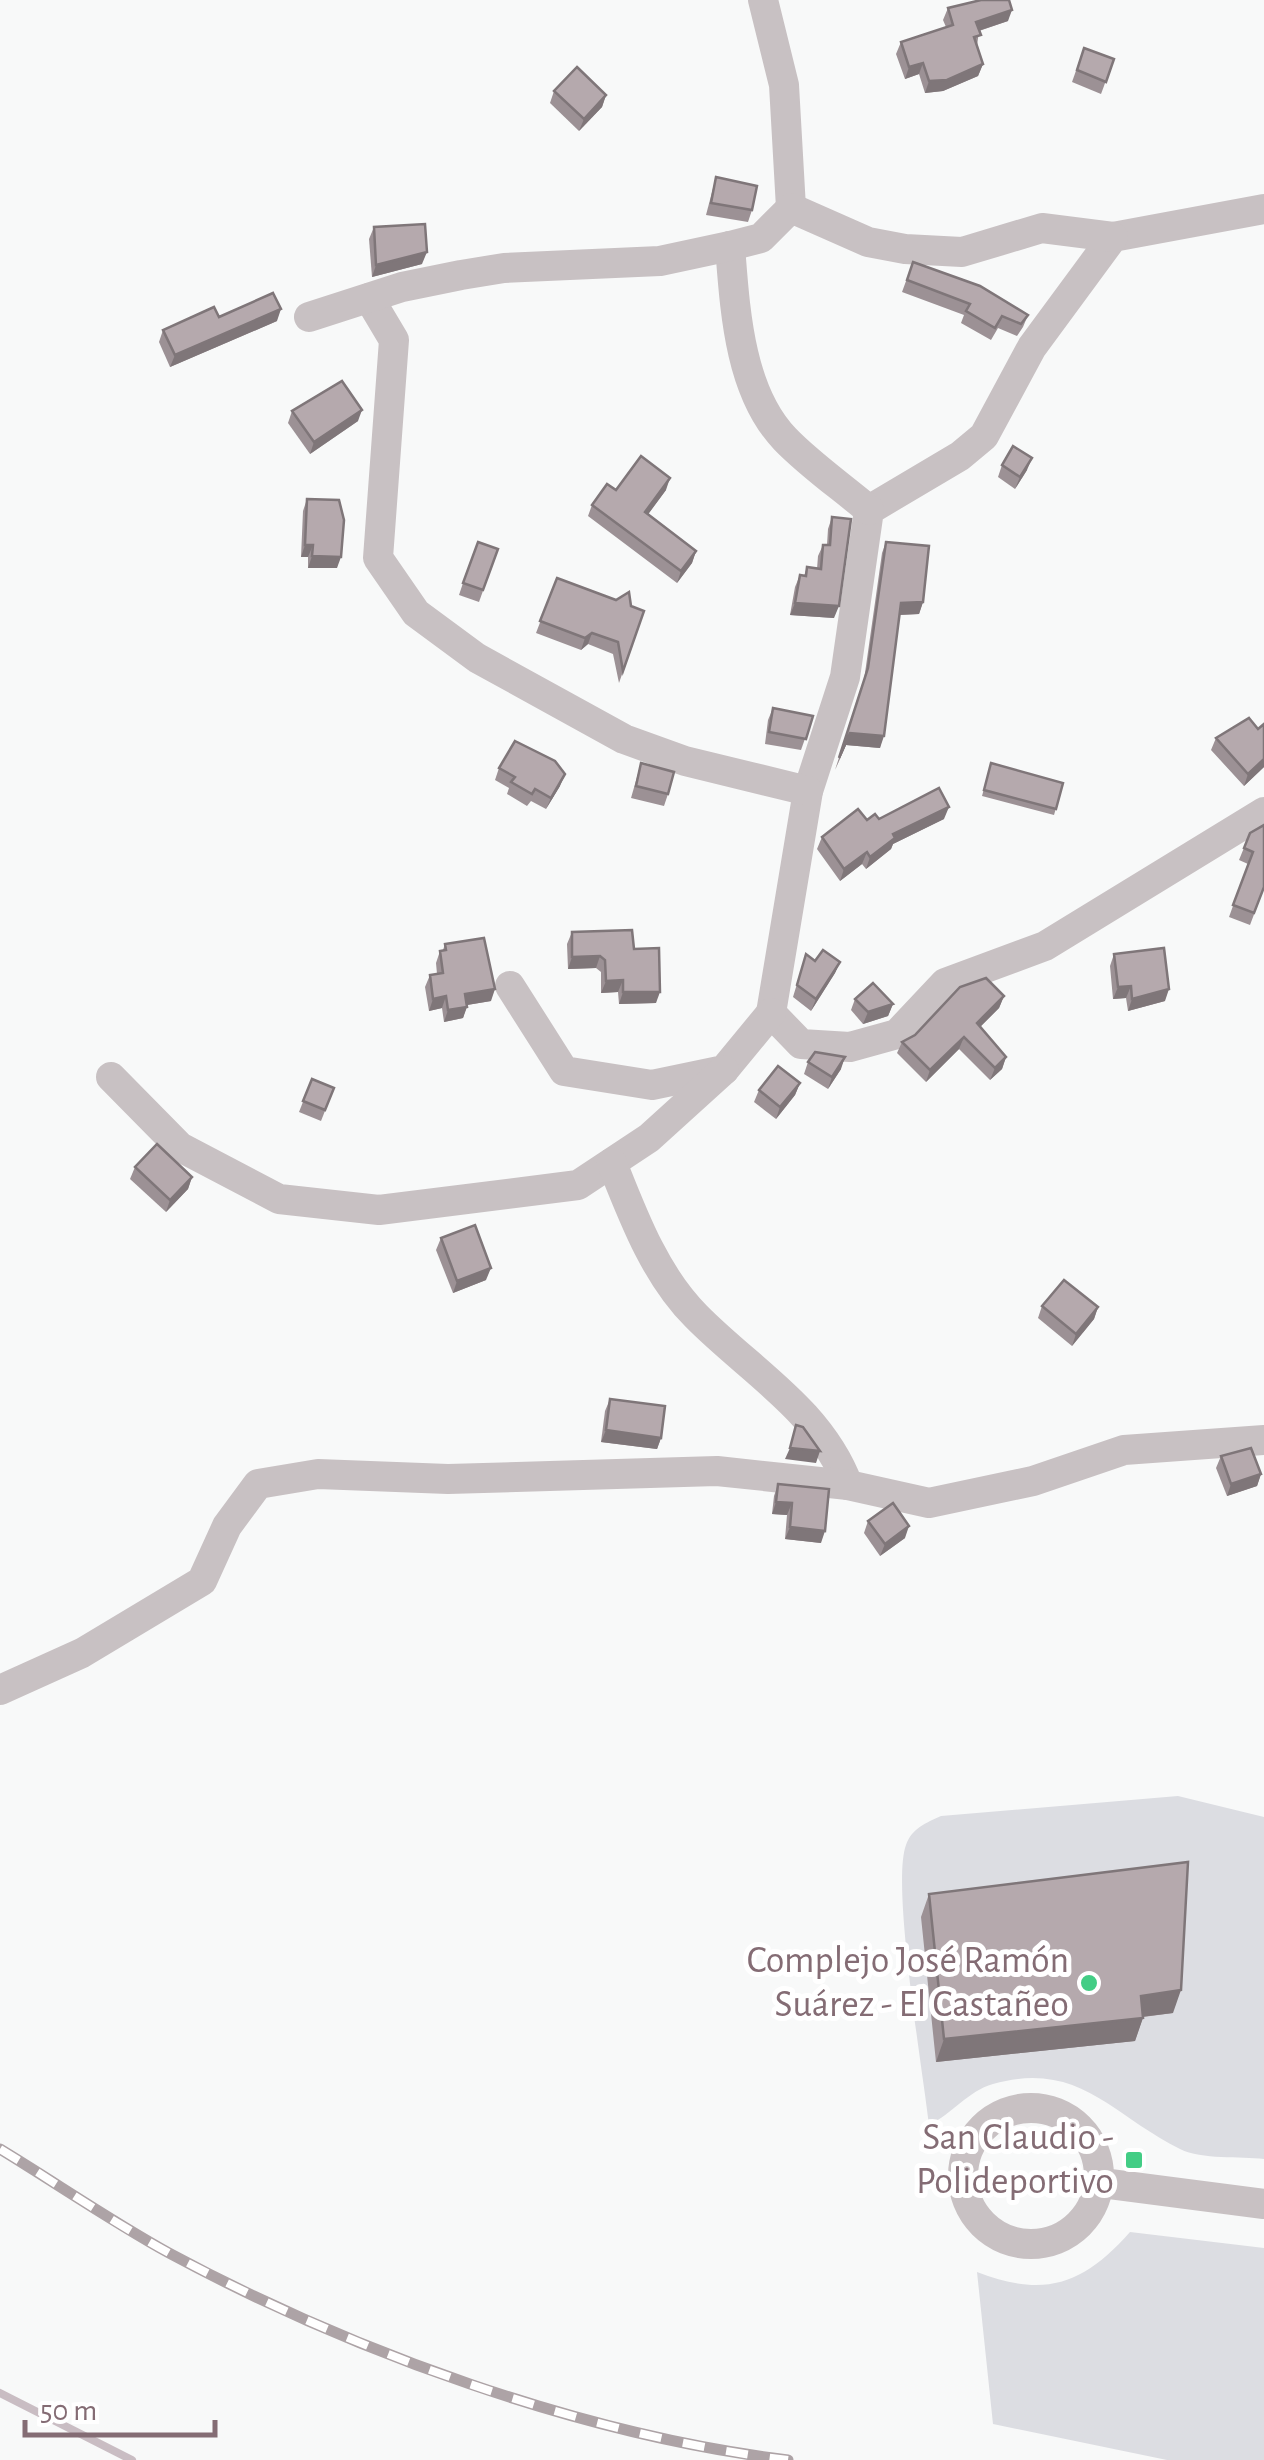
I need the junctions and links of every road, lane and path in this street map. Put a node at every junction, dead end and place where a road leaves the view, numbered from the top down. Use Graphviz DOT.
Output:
graph roads {
  1 [pos="763,0"];
  2 [pos="791,208"];
  3 [pos="1264,209"];
  4 [pos="1113,237"];
  5 [pos="730,246"];
  6 [pos="369,298"];
  7 [pos="309,318"];
  8 [pos="869,510"];
  9 [pos="808,791"];
  10 [pos="1264,812"];
  11 [pos="510,986"];
  12 [pos="770,1014"];
  13 [pos="724,1070"];
  14 [pos="111,1077"];
  15 [pos="612,1163"];
  16 [pos="1264,1440"];
  17 [pos="848,1485"];
  18 [pos="0,1690"];
  19 [pos="1102,2183"];
  20 [pos="1264,2204"];
  1 -- 2 [label="street"];
  2 -- 4 [label="street"];
  2 -- 5 [label="street"];
  3 -- 4 [label="street"];
  4 -- 8 [label="street"];
  5 -- 6 [label="street"];
  5 -- 8 [label="street"];
  6 -- 7 [label="street"];
  6 -- 9 [label="street"];
  8 -- 9 [label="street"];
  9 -- 12 [label="street"];
  10 -- 12 [label="street"];
  11 -- 13 [label="street"];
  12 -- 13 [label="street"];
  13 -- 15 [label="street"];
  14 -- 15 [label="street"];
  15 -- 17 [label="street"];
  16 -- 17 [label="street"];
  17 -- 18 [label="street"];
  19 -- 19 [label="street"];
  19 -- 20 [label="street"];
}
